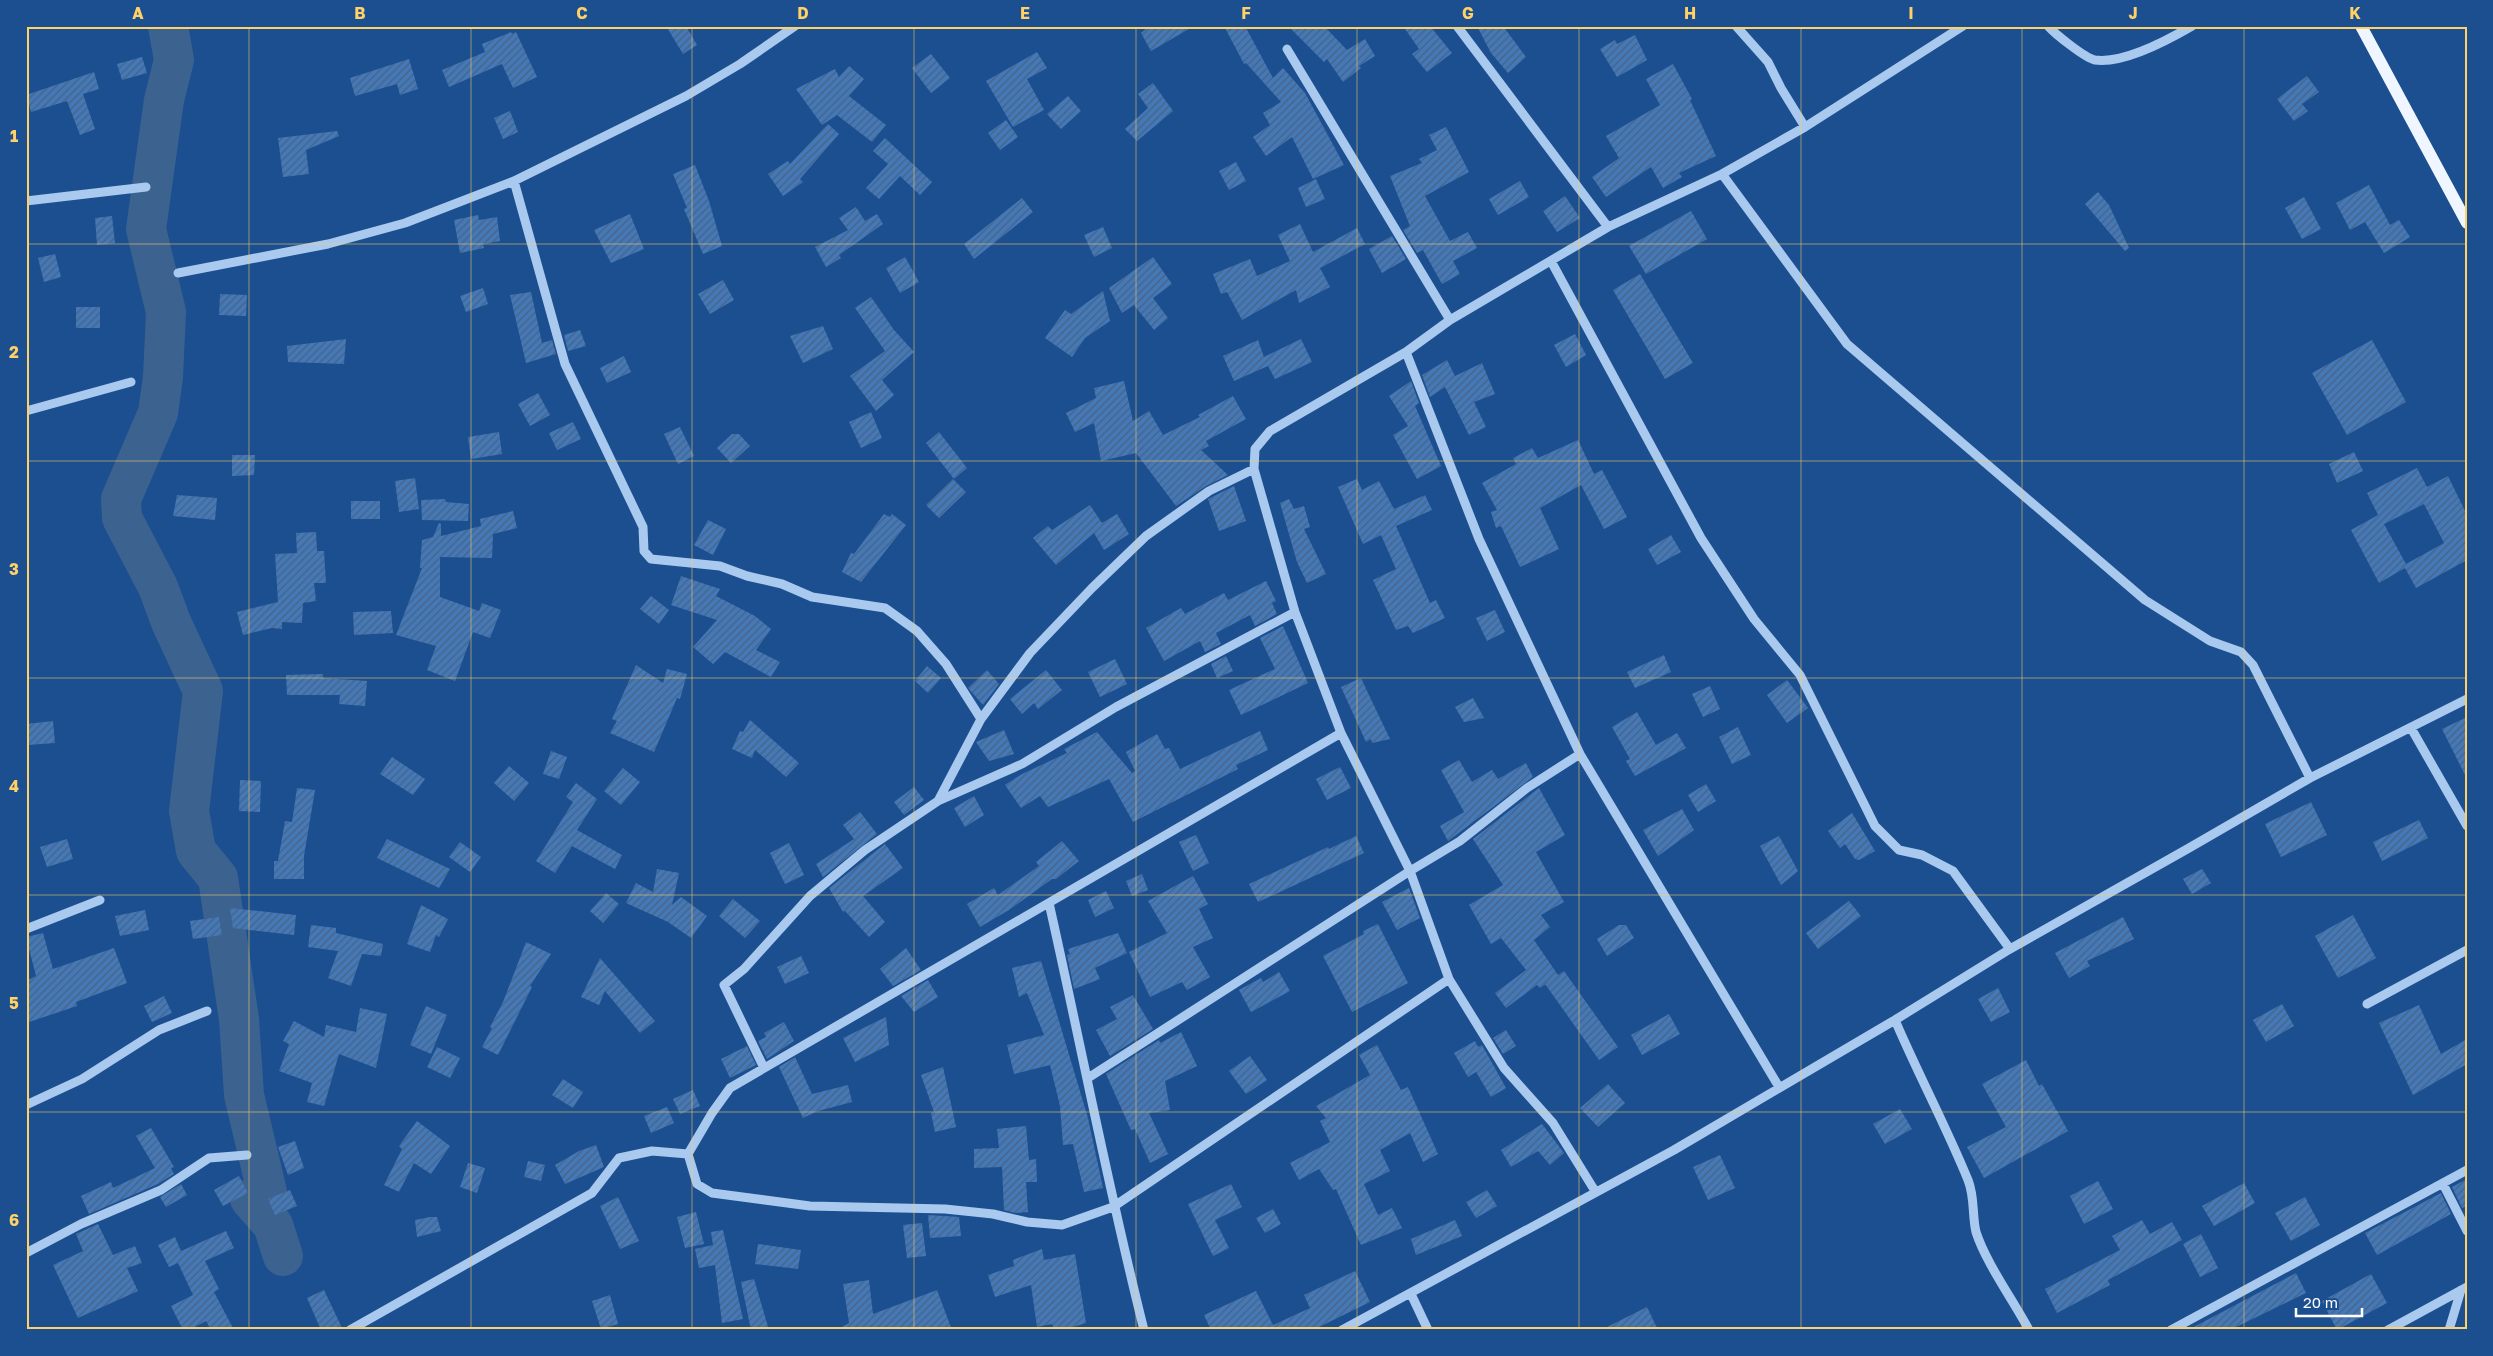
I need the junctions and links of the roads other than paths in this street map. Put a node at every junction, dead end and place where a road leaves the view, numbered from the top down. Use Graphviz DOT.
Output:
graph roads {
  1 [pos="795,26"];
  2 [pos="1457,26"];
  3 [pos="1736,26"];
  4 [pos="1963,26"];
  5 [pos="2048,26"];
  6 [pos="2192,26"];
  7 [pos="2361,26"];
  8 [pos="1287,49"];
  9 [pos="1805,127"];
  10 [pos="1722,174"];
  11 [pos="514,181"];
  12 [pos="146,187"];
  13 [pos="26,201"];
  14 [pos="2467,223"];
  15 [pos="1608,227"];
  16 [pos="1551,261"];
  17 [pos="178,273"];
  18 [pos="1450,320"];
  19 [pos="1406,352"];
  20 [pos="131,382"];
  21 [pos="26,410"];
  22 [pos="1254,469"];
  23 [pos="1295,612"];
  24 [pos="2467,699"];
  25 [pos="981,719"];
  26 [pos="2411,728"];
  27 [pos="1341,733"];
  28 [pos="1580,754"];
  29 [pos="2310,778"];
  30 [pos="938,801"];
  31 [pos="2467,826"];
  32 [pos="1410,871"];
  33 [pos="100,900"];
  34 [pos="1049,903"];
  35 [pos="26,929"];
  36 [pos="2010,949"];
  37 [pos="2467,950"];
  38 [pos="1449,979"];
  39 [pos="2367,1004"];
  40 [pos="207,1011"];
  41 [pos="1895,1020"];
  42 [pos="764,1068"];
  43 [pos="1088,1078"];
  44 [pos="1778,1087"];
  45 [pos="26,1104"];
  46 [pos="688,1154"];
  47 [pos="247,1155"];
  48 [pos="2467,1170"];
  49 [pos="2442,1184"];
  50 [pos="1595,1191"];
  51 [pos="1113,1207"];
  52 [pos="2467,1231"];
  53 [pos="26,1254"];
  54 [pos="2464,1289"];
  55 [pos="1411,1294"];
  56 [pos="350,1330"];
  57 [pos="1144,1330"];
  58 [pos="1342,1330"];
  59 [pos="1428,1330"];
  60 [pos="2029,1330"];
  61 [pos="2171,1330"];
  62 [pos="2388,1330"];
  63 [pos="2448,1330"];
  1 -- 11 [label="street"];
  2 -- 15 [label="street"];
  3 -- 9 [label="street"];
  4 -- 9 [label="street"];
  5 -- 6 [label="street"];
  7 -- 14 [label="main road"];
  8 -- 18 [label="street"];
  9 -- 10 [label="street"];
  10 -- 15 [label="street"];
  10 -- 29 [label="street"];
  11 -- 17 [label="street"];
  11 -- 25 [label="street"];
  12 -- 13 [label="street"];
  15 -- 16 [label="street"];
  16 -- 18 [label="street"];
  16 -- 36 [label="street"];
  18 -- 19 [label="street"];
  19 -- 22 [label="street"];
  19 -- 28 [label="street"];
  20 -- 21 [label="street"];
  22 -- 23 [label="street"];
  22 -- 25 [label="street"];
  23 -- 27 [label="street"];
  23 -- 30 [label="street"];
  24 -- 26 [label="street"];
  25 -- 30 [label="street"];
  26 -- 29 [label="street"];
  26 -- 31 [label="street"];
  27 -- 32 [label="street"];
  27 -- 34 [label="street"];
  28 -- 32 [label="street"];
  28 -- 44 [label="street"];
  29 -- 36 [label="street"];
  30 -- 42 [label="street"];
  32 -- 38 [label="street"];
  32 -- 43 [label="street"];
  33 -- 35 [label="street"];
  34 -- 42 [label="street"];
  34 -- 43 [label="street"];
  36 -- 41 [label="street"];
  37 -- 39 [label="street"];
  38 -- 50 [label="street"];
  38 -- 51 [label="street"];
  40 -- 45 [label="street"];
  41 -- 44 [label="street"];
  41 -- 60 [label="street"];
  42 -- 46 [label="street"];
  43 -- 51 [label="street"];
  44 -- 50 [label="street"];
  46 -- 51 [label="street"];
  46 -- 56 [label="street"];
  47 -- 53 [label="street"];
  48 -- 49 [label="street"];
  49 -- 52 [label="street"];
  49 -- 61 [label="street"];
  50 -- 55 [label="street"];
  51 -- 57 [label="street"];
  54 -- 62 [label="street"];
  54 -- 63 [label="street"];
  55 -- 58 [label="street"];
  55 -- 59 [label="street"];
}
